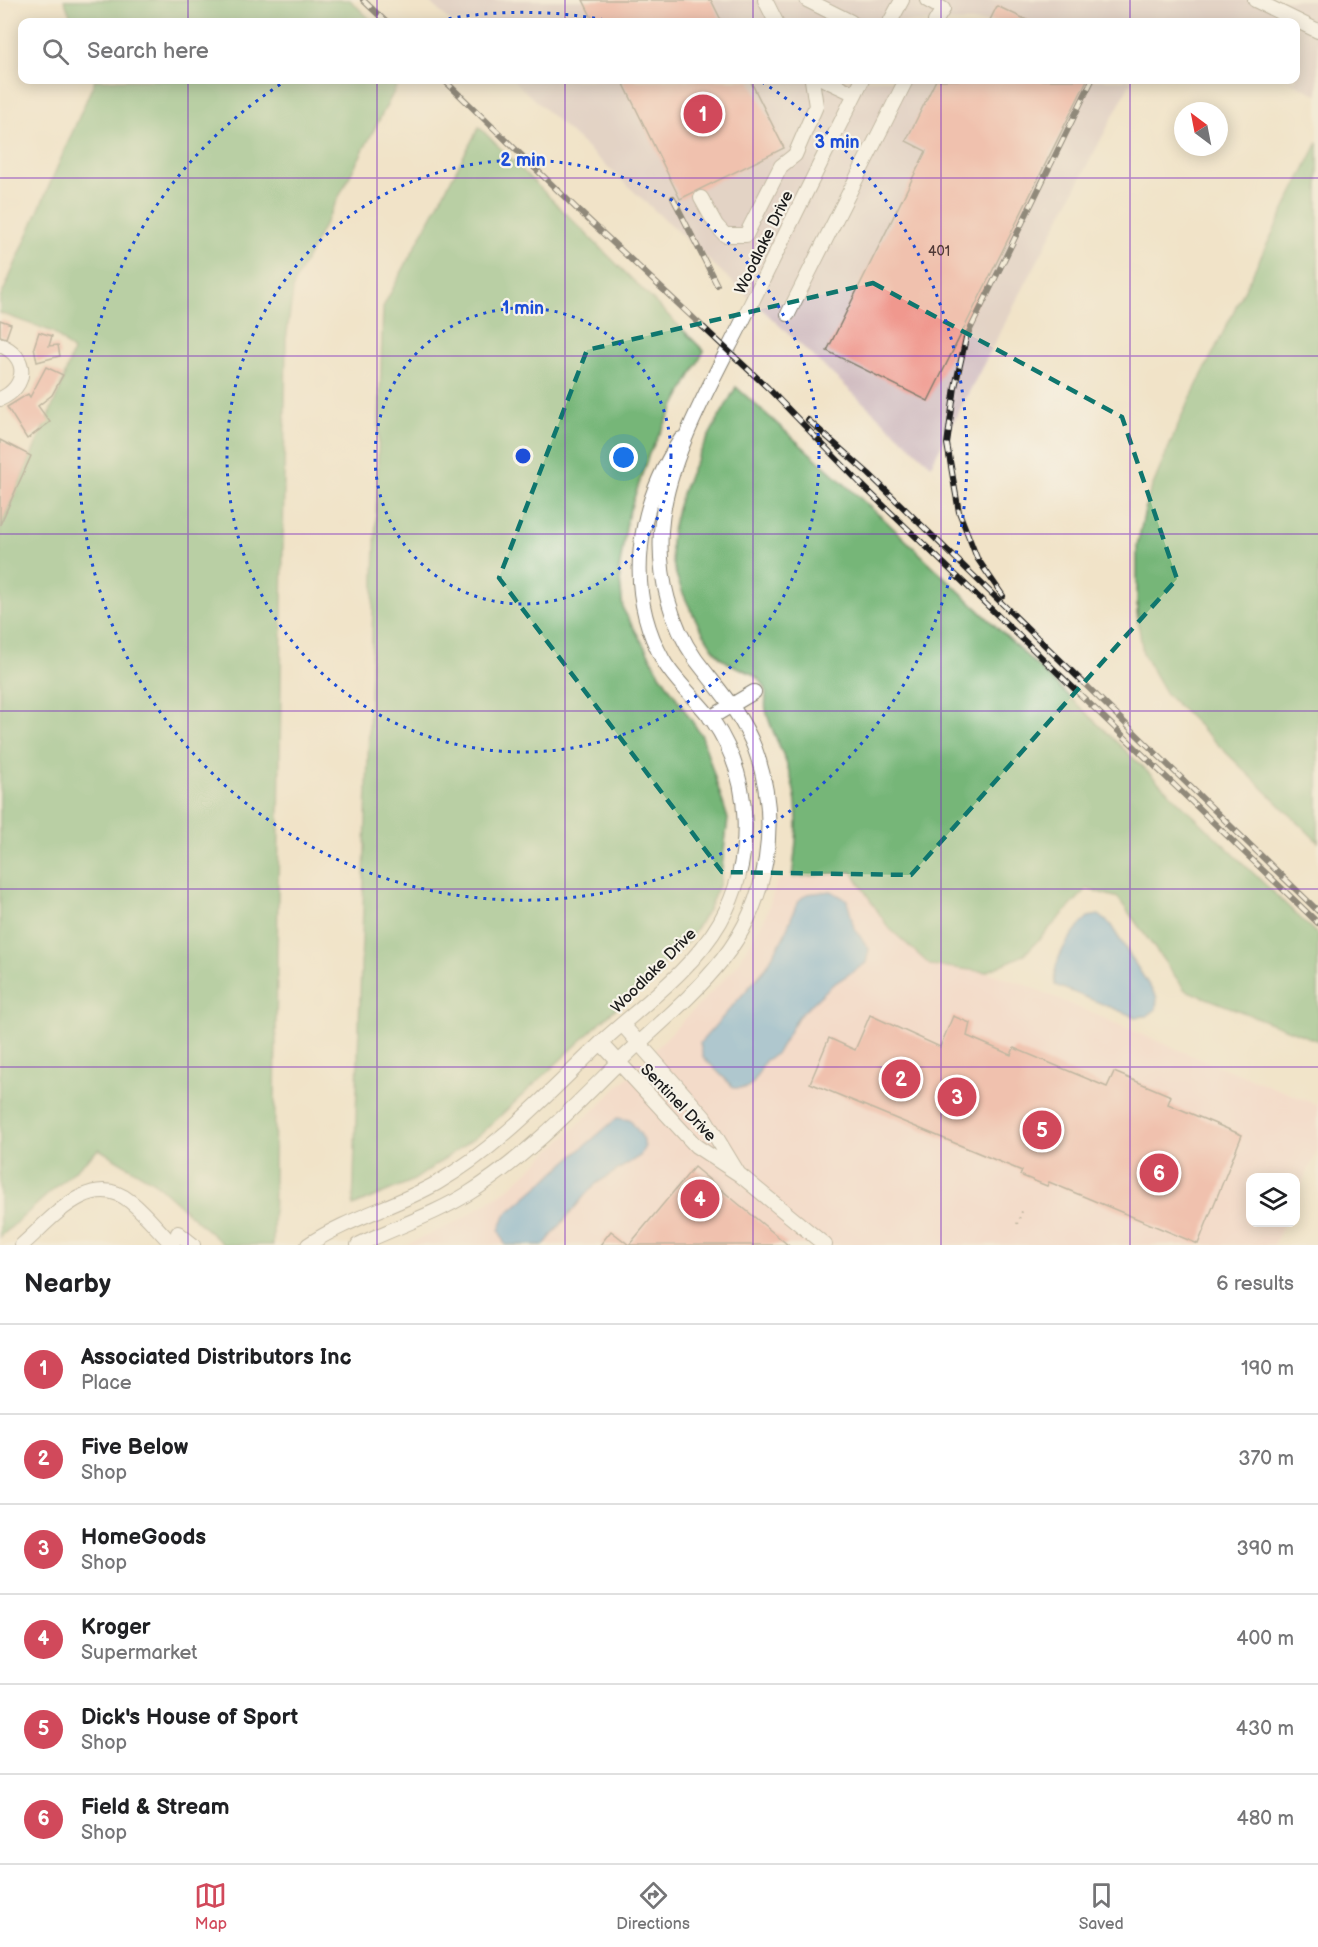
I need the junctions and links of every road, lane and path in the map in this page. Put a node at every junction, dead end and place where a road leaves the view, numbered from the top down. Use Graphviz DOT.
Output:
graph roads {
  1 [pos="765,0"];
  2 [pos="807,0"];
  3 [pos="902,0"];
  4 [pos="927,0"];
  5 [pos="1255,0"];
  6 [pos="945,4"];
  7 [pos="774,18"];
  8 [pos="842,18"];
  9 [pos="892,18"];
  10 [pos="937,18"];
  11 [pos="1292,18"];
  12 [pos="1300,22"];
  13 [pos="1318,31"];
  14 [pos="813,84"];
  15 [pos="834,84"];
  16 [pos="860,84"];
  17 [pos="904,84"];
  18 [pos="855,94"];
  19 [pos="701,198"];
  20 [pos="788,314"];
  21 [pos="0,345"];
  22 [pos="0,399"];
  23 [pos="693,420"];
  24 [pos="753,692"];
  25 [pos="732,705"];
  26 [pos="710,718"];
  27 [pos="622,1024"];
  28 [pos="601,1043"];
  29 [pos="638,1043"];
  30 [pos="619,1062"];
  31 [pos="740,1175"];
  32 [pos="1023,1209"];
  33 [pos="1017,1224"];
  34 [pos="176,1239"];
  35 [pos="22,1245"];
  36 [pos="193,1245"];
  37 [pos="308,1245"];
  38 [pos="358,1245"];
  39 [pos="825,1245"];
  1 -- 7 [label="street"];
  2 -- 8 [label="street"];
  3 -- 9 [label="street"];
  4 -- 6 [label="street"];
  5 -- 11 [label="street"];
  6 -- 10 [label="street"];
  12 -- 13 [label="street"];
  14 -- 19 [label="street"];
  15 -- 18 [label="street"];
  16 -- 18 [label="street, Woodlake Drive"];
  17 -- 20 [label="street"];
  18 -- 23 [label="street, Woodlake Drive"];
  21 -- 22 [label="street"];
  23 -- 25 [label="street, Woodlake Drive"];
  23 -- 26 [label="street, Woodlake Drive"];
  24 -- 25 [label="street"];
  25 -- 26 [label="street"];
  25 -- 29 [label="street, Woodlake Drive"];
  26 -- 27 [label="street, Woodlake Drive"];
  27 -- 28 [label="street, Woodlake Drive"];
  27 -- 29 [label="street, Sentinel Drive"];
  28 -- 30 [label="street, Sentinel Drive"];
  28 -- 37 [label="street, Woodlake Drive"];
  29 -- 30 [label="street, Woodlake Drive"];
  29 -- 31 [label="street, Sentinel Drive"];
  30 -- 31 [label="street, Sentinel Drive"];
  30 -- 38 [label="street, Woodlake Drive"];
  31 -- 39 [label="street, Sentinel Drive"];
  32 -- 33 [label="path"];
  34 -- 35 [label="street"];
  34 -- 36 [label="street"];
}
